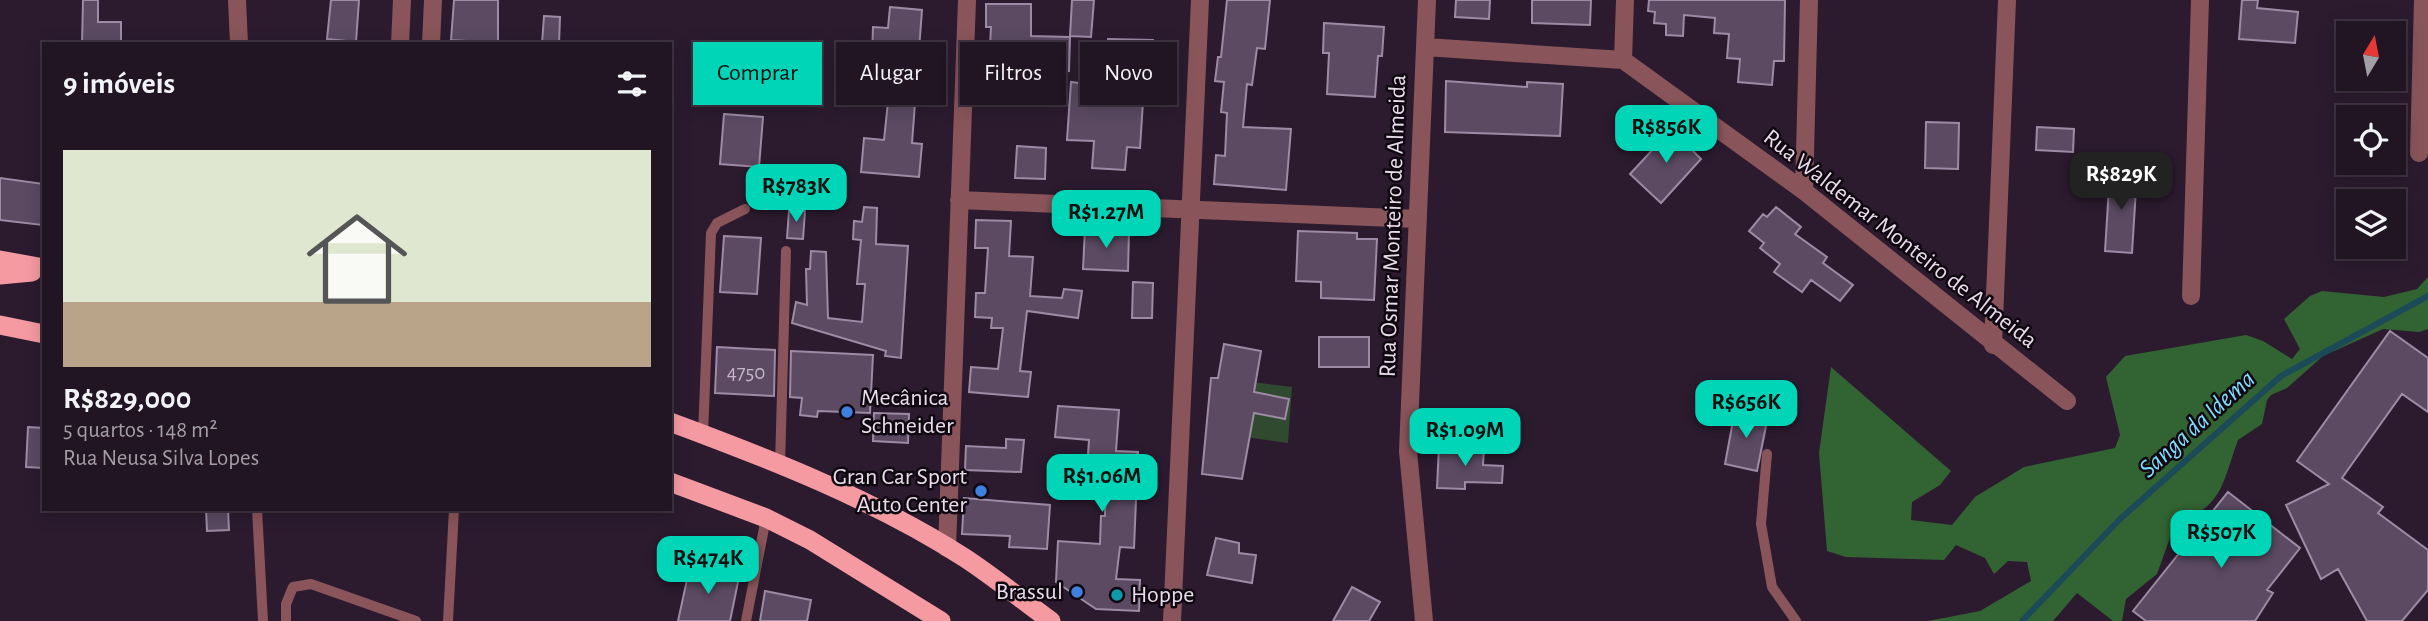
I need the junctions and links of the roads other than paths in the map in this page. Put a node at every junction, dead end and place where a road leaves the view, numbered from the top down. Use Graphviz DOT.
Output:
graph roads {
  1 [pos="237,0"];
  2 [pos="402,0"];
  3 [pos="433,0"];
  4 [pos="967,0"];
  5 [pos="1200,0"];
  6 [pos="1427,0"];
  7 [pos="1625,0"];
  8 [pos="1809,0"];
  9 [pos="2007,0"];
  10 [pos="2200,0"];
  11 [pos="2423,0"];
  12 [pos="239,42"];
  13 [pos="400,42"];
  14 [pos="431,42"];
  15 [pos="1425,47"];
  16 [pos="1623,60"];
  17 [pos="2419,153"];
  18 [pos="1804,191"];
  19 [pos="959,200"];
  20 [pos="745,209"];
  21 [pos="1190,209"];
  22 [pos="1418,219"];
  23 [pos="786,251"];
  24 [pos="0,260"];
  25 [pos="42,270"];
  26 [pos="42,270"];
  27 [pos="0,275"];
  28 [pos="2191,296"];
  29 [pos="0,325"];
  30 [pos="42,334"];
  31 [pos="1993,345"];
  32 [pos="2067,401"];
  33 [pos="672,423"];
  34 [pos="703,435"];
  35 [pos="1767,454"];
  36 [pos="780,465"];
  37 [pos="672,483"];
  38 [pos="257,511"];
  39 [pos="454,511"];
  40 [pos="766,519"];
  41 [pos="947,548"];
  42 [pos="263,621"];
  43 [pos="286,621"];
  44 [pos="416,621"];
  45 [pos="448,621"];
  46 [pos="746,621"];
  47 [pos="941,621"];
  48 [pos="1051,621"];
  49 [pos="1172,621"];
  50 [pos="1424,621"];
  51 [pos="1796,621"];
  1 -- 12 [label="street"];
  2 -- 13 [label="street"];
  3 -- 14 [label="street"];
  4 -- 19 [label="street"];
  5 -- 21 [label="street"];
  6 -- 15 [label="street, Rua Osmar Monteiro de Almeida"];
  7 -- 16 [label="street"];
  8 -- 18 [label="street"];
  9 -- 31 [label="street"];
  10 -- 28 [label="street"];
  11 -- 17 [label="street"];
  15 -- 16 [label="street"];
  15 -- 22 [label="street, Rua Osmar Monteiro de Almeida"];
  16 -- 18 [label="street, Rua Waldemar Monteiro de Almeida"];
  18 -- 31 [label="street, Rua Waldemar Monteiro de Almeida"];
  19 -- 21 [label="street"];
  19 -- 41 [label="street"];
  20 -- 34 [label="lane"];
  21 -- 22 [label="street"];
  21 -- 49 [label="street"];
  22 -- 50 [label="street, Rua Osmar Monteiro de Almeida"];
  23 -- 36 [label="lane"];
  24 -- 25 [label="highway"];
  26 -- 27 [label="highway"];
  29 -- 30 [label="highway"];
  31 -- 32 [label="street, Rua Waldemar Monteiro de Almeida"];
  33 -- 34 [label="highway"];
  34 -- 36 [label="highway"];
  35 -- 51 [label="lane"];
  36 -- 41 [label="highway"];
  37 -- 40 [label="highway"];
  38 -- 42 [label="lane"];
  39 -- 45 [label="lane"];
  40 -- 46 [label="lane"];
  40 -- 47 [label="highway"];
  41 -- 48 [label="highway"];
  43 -- 44 [label="lane"];
}
